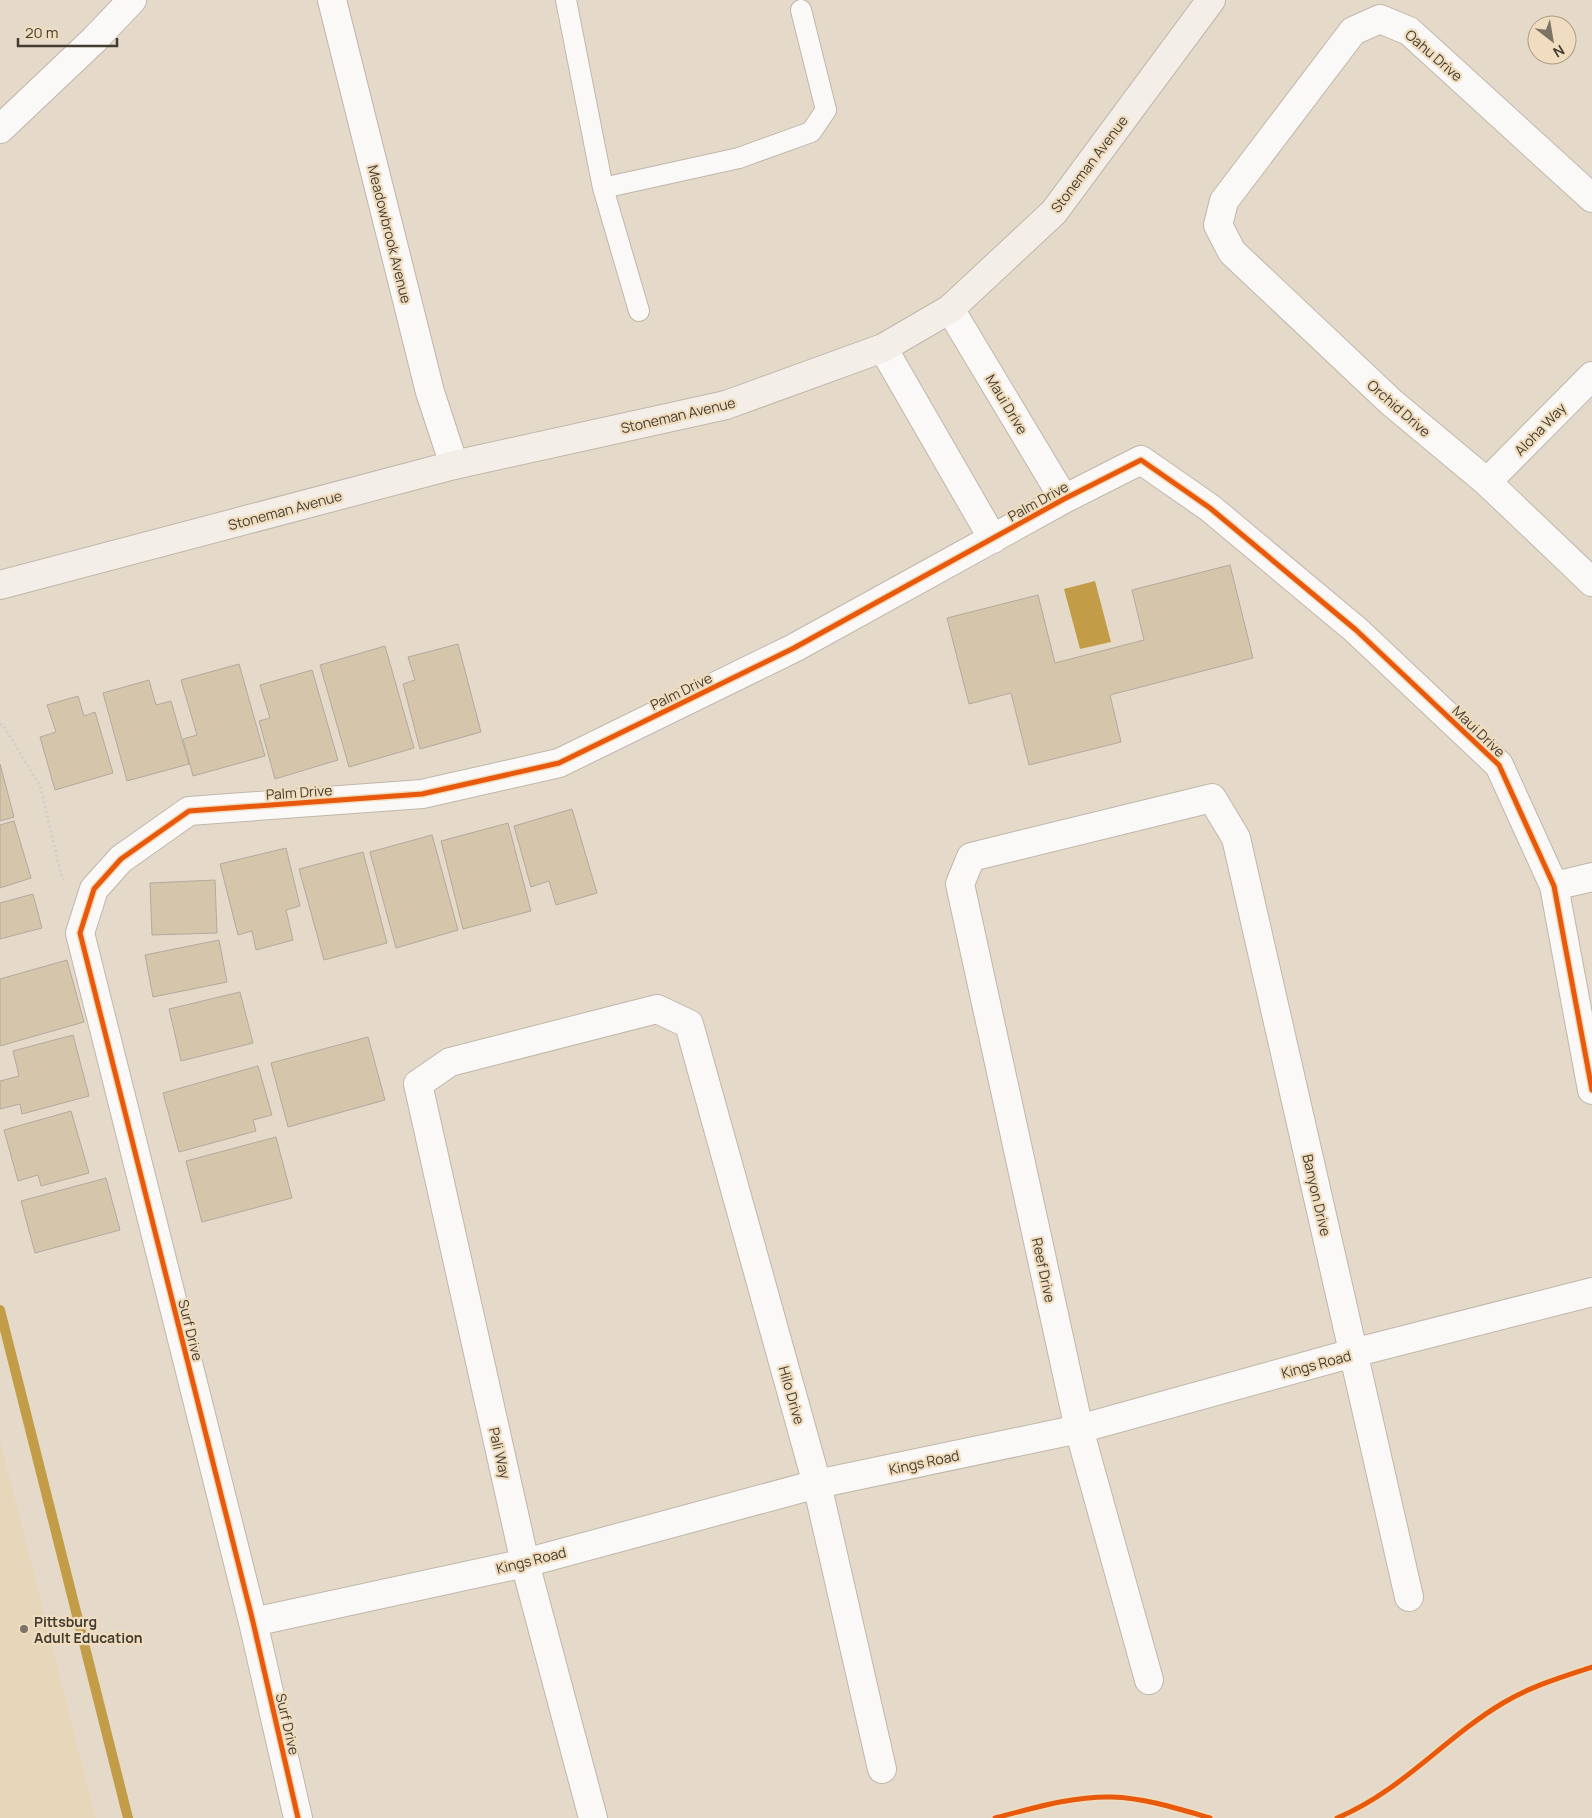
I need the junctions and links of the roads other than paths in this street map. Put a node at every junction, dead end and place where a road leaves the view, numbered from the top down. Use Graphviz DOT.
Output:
graph roads {
  1 [pos="132,0"];
  2 [pos="332,0"];
  3 [pos="566,0"];
  4 [pos="1211,0"];
  5 [pos="801,10"];
  6 [pos="0,129"];
  7 [pos="603,188"];
  8 [pos="1592,198"];
  9 [pos="1218,225"];
  10 [pos="950,309"];
  11 [pos="639,311"];
  12 [pos="883,348"];
  13 [pos="1592,376"];
  14 [pos="454,466"];
  15 [pos="1487,482"];
  16 [pos="1064,499"];
  17 [pos="1210,508"];
  18 [pos="993,539"];
  19 [pos="1592,582"];
  20 [pos="0,585"];
  21 [pos="1212,798"];
  22 [pos="121,859"];
  23 [pos="1592,877"];
  24 [pos="1554,886"];
  25 [pos="689,1024"];
  26 [pos="1592,1090"];
  27 [pos="1592,1292"];
  28 [pos="1353,1353"];
  29 [pos="1079,1429"];
  30 [pos="817,1484"];
  31 [pos="525,1563"];
  32 [pos="1409,1597"];
  33 [pos="253,1622"];
  34 [pos="1149,1680"];
  35 [pos="882,1769"];
  36 [pos="298,1818"];
  37 [pos="593,1818"];
  1 -- 6 [label="street"];
  2 -- 14 [label="street, Meadowbrook Avenue"];
  3 -- 7 [label="lane"];
  4 -- 10 [label="street, Stoneman Avenue"];
  5 -- 7 [label="lane"];
  7 -- 11 [label="lane"];
  8 -- 9 [label="street, Oahu Drive"];
  9 -- 15 [label="street, Orchid Drive"];
  10 -- 12 [label="street, Stoneman Avenue"];
  10 -- 16 [label="street, Maui Drive"];
  12 -- 14 [label="street, Stoneman Avenue"];
  12 -- 18 [label="street"];
  13 -- 15 [label="street, Aloha Way"];
  14 -- 20 [label="street, Stoneman Avenue"];
  15 -- 19 [label="street, Orchid Drive"];
  16 -- 17 [label="street, Palm Drive"];
  16 -- 18 [label="street, Palm Drive"];
  17 -- 24 [label="street, Maui Drive"];
  18 -- 22 [label="street, Palm Drive"];
  21 -- 28 [label="street, Banyon Drive"];
  21 -- 29 [label="street, Reef Drive"];
  22 -- 33 [label="street, Surf Drive"];
  23 -- 24 [label="street"];
  24 -- 26 [label="street, Maui Drive"];
  25 -- 30 [label="street, Hilo Drive"];
  25 -- 31 [label="street, Pali Way"];
  27 -- 28 [label="street, Kings Road"];
  28 -- 29 [label="street, Kings Road"];
  28 -- 32 [label="street, Banyon Drive"];
  29 -- 30 [label="street, Kings Road"];
  29 -- 34 [label="street, Reef Drive"];
  30 -- 31 [label="street, Kings Road"];
  30 -- 35 [label="street, Hilo Drive"];
  31 -- 33 [label="street, Kings Road"];
  31 -- 37 [label="street, Pali Way"];
  33 -- 36 [label="street, Surf Drive"];
}
